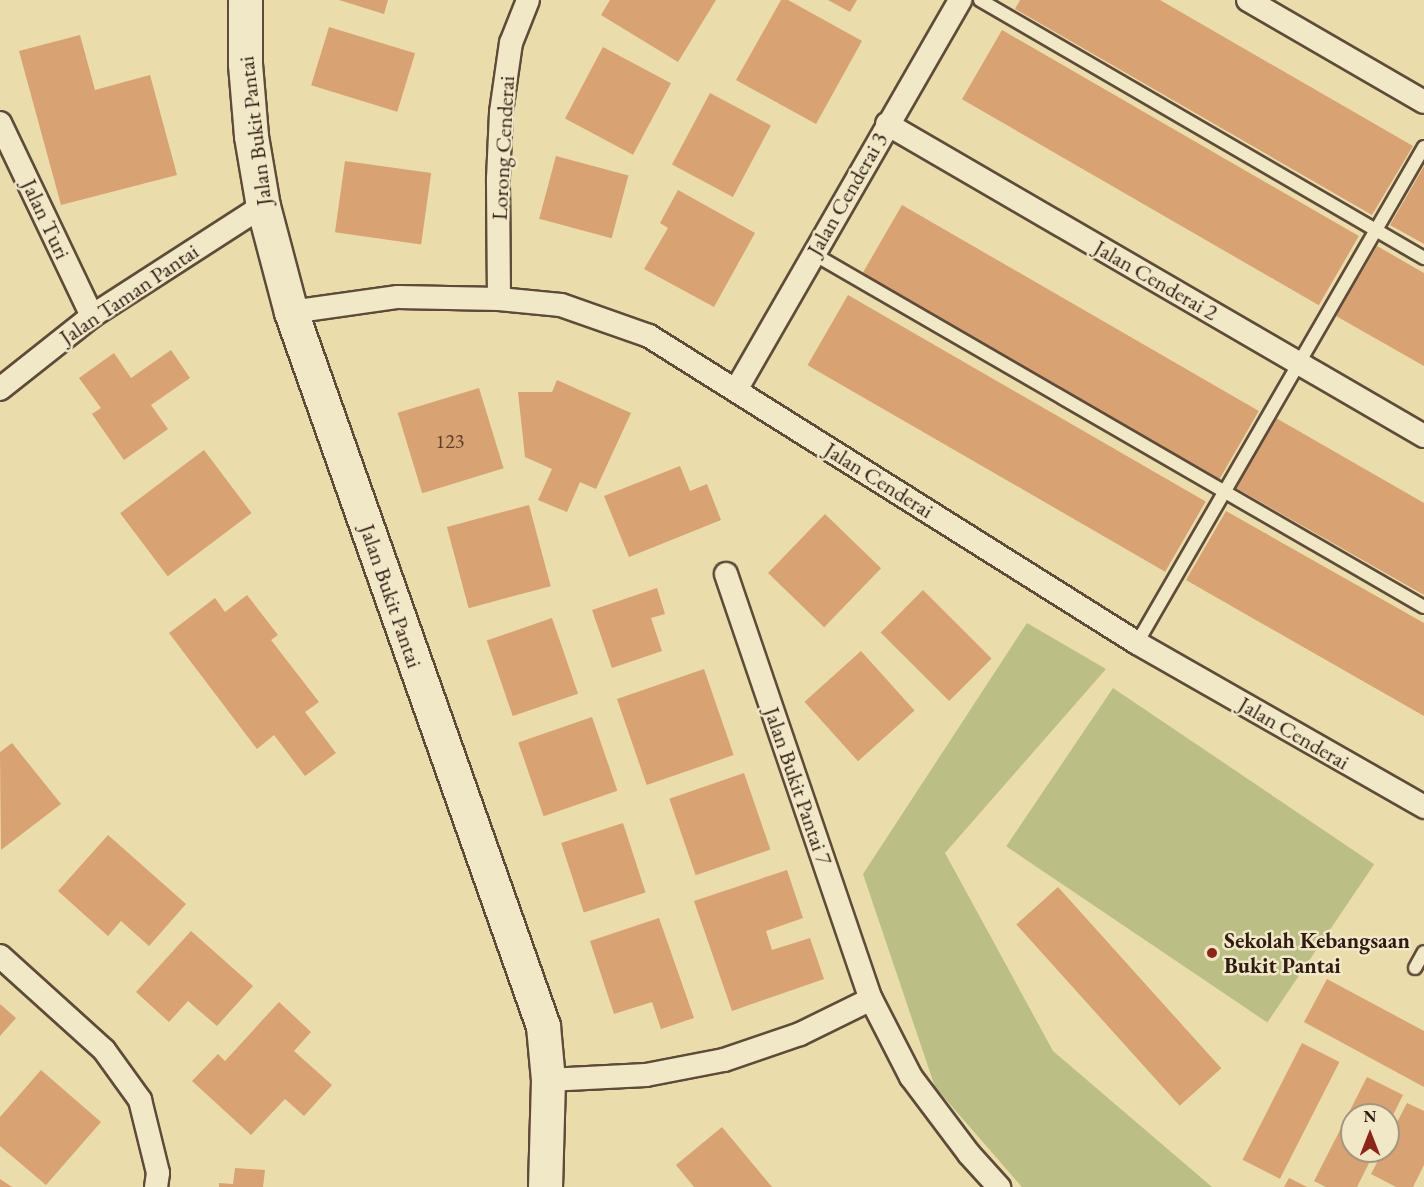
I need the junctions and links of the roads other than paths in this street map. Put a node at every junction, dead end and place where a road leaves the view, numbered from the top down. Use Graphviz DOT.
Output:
graph roads {
  1 [pos="245,0"];
  2 [pos="528,0"];
  3 [pos="960,0"];
  4 [pos="980,0"];
  5 [pos="1248,0"];
  6 [pos="1424,102"];
  7 [pos="0,123"];
  8 [pos="887,124"];
  9 [pos="1424,147"];
  10 [pos="263,206"];
  11 [pos="1376,231"];
  12 [pos="812,253"];
  13 [pos="1424,258"];
  14 [pos="499,299"];
  15 [pos="291,312"];
  16 [pos="92,316"];
  17 [pos="1299,364"];
  18 [pos="0,389"];
  19 [pos="735,390"];
  20 [pos="1424,436"];
  21 [pos="1225,492"];
  22 [pos="726,574"];
  23 [pos="1424,607"];
  24 [pos="1137,643"];
  25 [pos="1424,807"];
  26 [pos="1424,952"];
  27 [pos="0,956"];
  28 [pos="1415,968"];
  29 [pos="871,999"];
  30 [pos="548,1080"];
  31 [pos="156,1187"];
  32 [pos="545,1187"];
  33 [pos="999,1187"];
  1 -- 10 [label="street, Jalan Bukit Pantai"];
  2 -- 14 [label="street, Lorong Cenderai"];
  3 -- 8 [label="street, Jalan Cenderai 3"];
  4 -- 11 [label="lane"];
  5 -- 6 [label="street"];
  7 -- 16 [label="street, Jalan Turi"];
  8 -- 12 [label="street, Jalan Cenderai 3"];
  8 -- 17 [label="street, Jalan Cenderai 2"];
  9 -- 11 [label="lane"];
  10 -- 15 [label="street, Jalan Bukit Pantai"];
  10 -- 16 [label="street, Jalan Taman Pantai"];
  11 -- 13 [label="lane"];
  11 -- 17 [label="lane"];
  12 -- 19 [label="street, Jalan Cenderai 3"];
  12 -- 21 [label="lane"];
  14 -- 15 [label="street, Jalan Cenderai"];
  14 -- 19 [label="street, Jalan Cenderai"];
  15 -- 30 [label="street, Jalan Bukit Pantai"];
  16 -- 18 [label="street, Jalan Taman Pantai"];
  17 -- 20 [label="street, Jalan Cenderai 2"];
  17 -- 21 [label="lane"];
  19 -- 24 [label="street, Jalan Cenderai"];
  21 -- 23 [label="lane"];
  21 -- 24 [label="lane"];
  22 -- 29 [label="street, Jalan Bukit Pantai 7"];
  24 -- 25 [label="street, Jalan Cenderai"];
  26 -- 28 [label="lane"];
  27 -- 31 [label="street"];
  29 -- 30 [label="street"];
  29 -- 33 [label="street, Jalan Bukit Pantai 7"];
  30 -- 32 [label="street, Jalan Bukit Pantai"];
}
